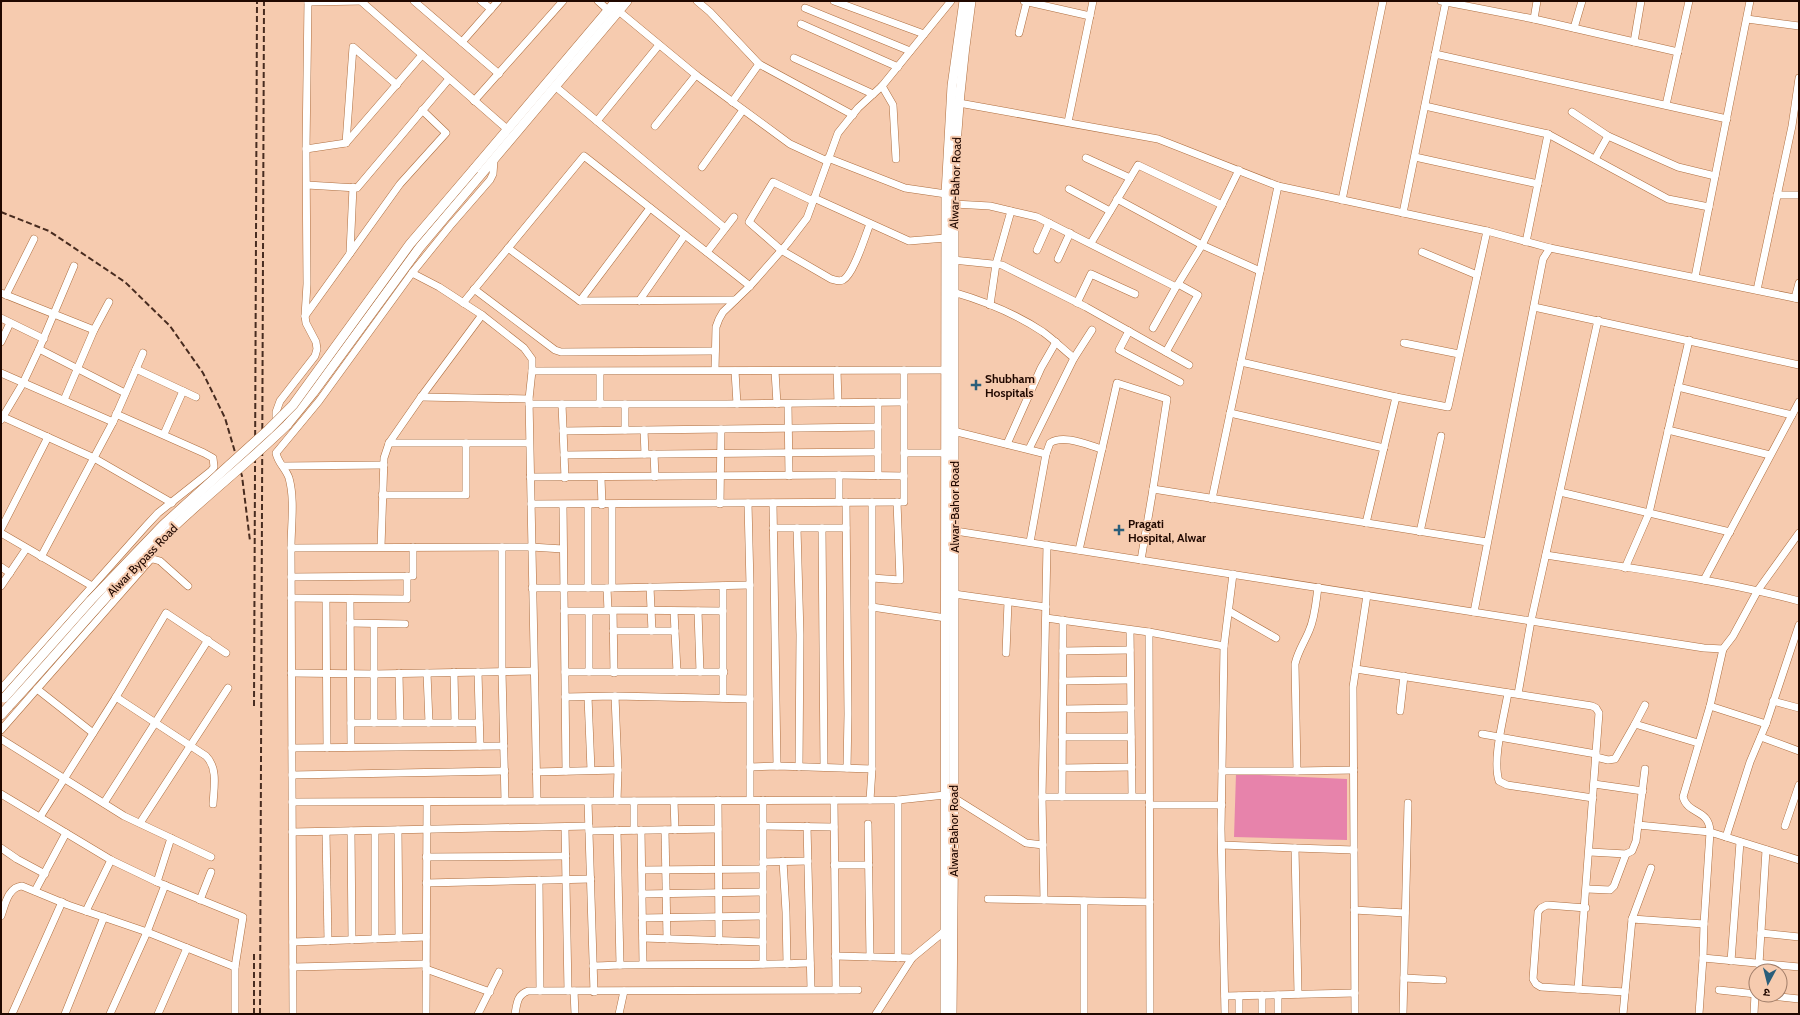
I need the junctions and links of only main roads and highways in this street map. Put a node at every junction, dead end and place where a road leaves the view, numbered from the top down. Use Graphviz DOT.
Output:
graph roads {
  1 [pos="626,1"];
  2 [pos="964,1"];
  3 [pos="971,1"];
  4 [pos="614,7"];
  5 [pos="950,370"];
  6 [pos="950,530"];
  7 [pos="5,702"];
  8 [pos="1,715"];
  9 [pos="950,796"];
  10 [pos="945,1014"];
  11 [pos="952,1014"];
  1 -- 4 [label="main road"];
  2 -- 5 [label="main road, Alwar-Bahor Road"];
  3 -- 5 [label="main road, Alwar-Bahor Road"];
  4 -- 7 [label="main road, bridge"];
  4 -- 7 [label="main road, Alwar Bypass Road, bridge"];
  5 -- 6 [label="main road, Alwar-Bahor Road"];
  5 -- 6 [label="main road, Alwar-Bahor Road"];
  6 -- 9 [label="main road, Alwar-Bahor Road"];
  6 -- 9 [label="main road, Alwar-Bahor Road"];
  7 -- 8 [label="main road"];
  9 -- 10 [label="main road, Alwar-Bahor Road"];
  9 -- 11 [label="main road, Alwar-Bahor Road"];
}
